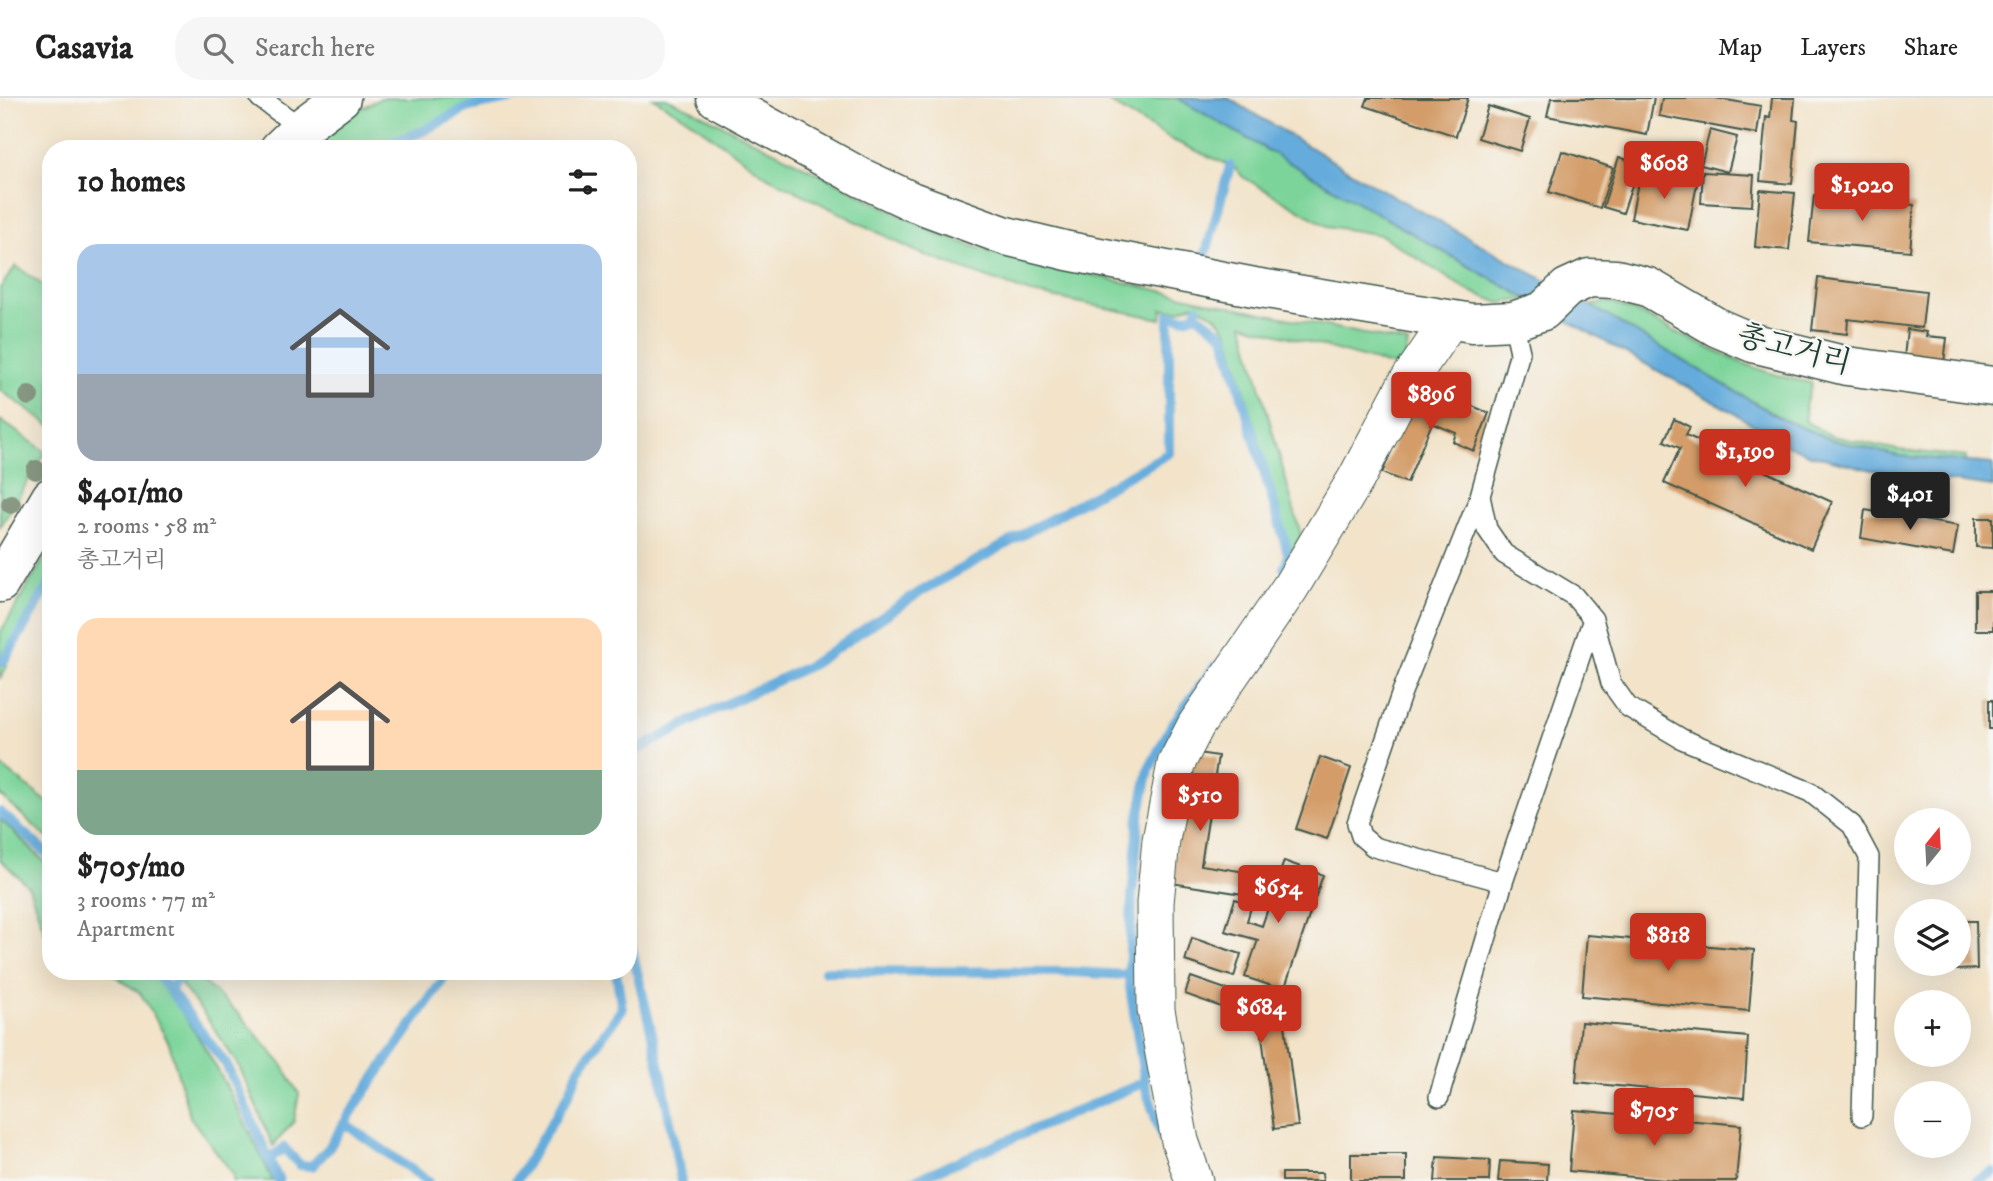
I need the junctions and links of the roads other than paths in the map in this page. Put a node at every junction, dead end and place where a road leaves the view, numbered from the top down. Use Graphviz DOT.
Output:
graph roads {
  1 [pos="260,98"];
  2 [pos="341,98"];
  3 [pos="716,98"];
  4 [pos="290,138"];
  5 [pos="1541,307"];
  6 [pos="1450,320"];
  7 [pos="1993,386"];
  8 [pos="1479,496"];
  9 [pos="42,512"];
  10 [pos="0,583"];
  11 [pos="1593,619"];
  12 [pos="1503,881"];
  13 [pos="1439,1097"];
  14 [pos="1862,1116"];
  15 [pos="1194,1181"];
  1 -- 4 [label="lane"];
  2 -- 4 [label="street"];
  3 -- 6 [label="street, 총고거리"];
  5 -- 6 [label="street, 총고거리"];
  5 -- 7 [label="street, 총고거리"];
  5 -- 8 [label="lane"];
  6 -- 15 [label="street"];
  8 -- 11 [label="lane"];
  8 -- 12 [label="lane"];
  9 -- 10 [label="street"];
  11 -- 12 [label="lane"];
  11 -- 14 [label="lane"];
  12 -- 13 [label="lane"];
}
